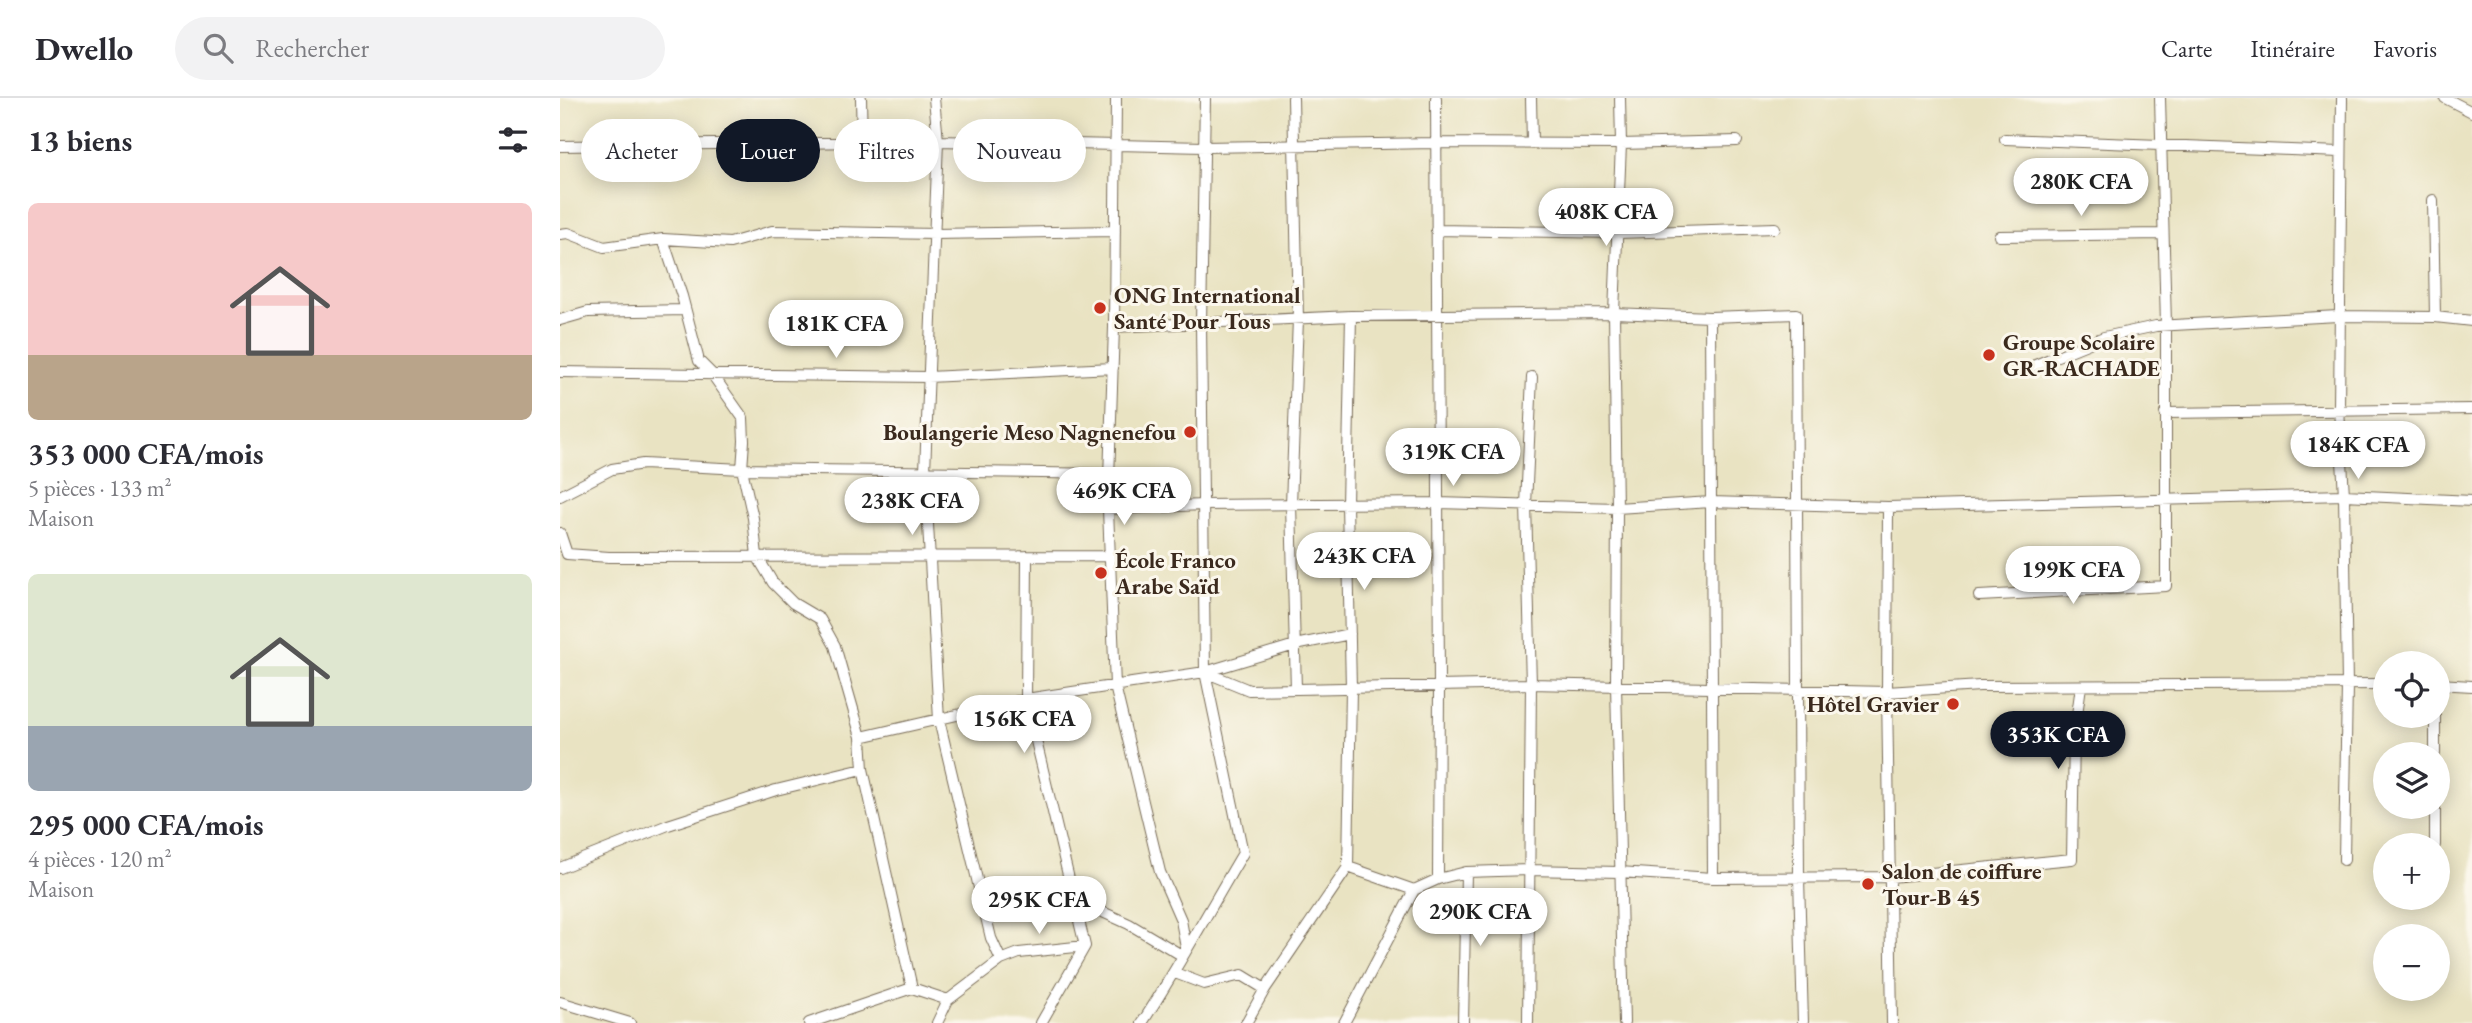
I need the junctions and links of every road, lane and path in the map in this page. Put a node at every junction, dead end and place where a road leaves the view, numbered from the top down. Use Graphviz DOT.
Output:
graph roads {
  1 [pos="861,98"];
  2 [pos="934,98"];
  3 [pos="1116,98"];
  4 [pos="1205,98"];
  5 [pos="1293,98"];
  6 [pos="1436,98"];
  7 [pos="1531,98"];
  8 [pos="1620,98"];
  9 [pos="2160,98"];
  10 [pos="2342,98"];
  11 [pos="2445,98"];
  12 [pos="2472,112"];
  13 [pos="861,119"];
  14 [pos="936,119"];
  15 [pos="2005,139"];
  16 [pos="939,141"];
  17 [pos="1737,141"];
  18 [pos="834,142"];
  19 [pos="1435,143"];
  20 [pos="1532,144"];
  21 [pos="1116,145"];
  22 [pos="1293,145"];
  23 [pos="1621,145"];
  24 [pos="2161,145"];
  25 [pos="560,146"];
  26 [pos="1204,147"];
  27 [pos="2340,152"];
  28 [pos="937,182"];
  29 [pos="2433,200"];
  30 [pos="1775,228"];
  31 [pos="1436,230"];
  32 [pos="1115,231"];
  33 [pos="1617,233"];
  34 [pos="560,234"];
  35 [pos="935,234"];
  36 [pos="2163,234"];
  37 [pos="1999,236"];
  38 [pos="663,239"];
  39 [pos="685,310"];
  40 [pos="1614,313"];
  41 [pos="1437,315"];
  42 [pos="1351,316"];
  43 [pos="2339,316"];
  44 [pos="1710,317"];
  45 [pos="2435,317"];
  46 [pos="1298,319"];
  47 [pos="560,320"];
  48 [pos="2472,321"];
  49 [pos="1201,324"];
  50 [pos="2166,325"];
  51 [pos="1114,327"];
  52 [pos="1113,368"];
  53 [pos="560,372"];
  54 [pos="2018,372"];
  55 [pos="712,374"];
  56 [pos="928,377"];
  57 [pos="1532,377"];
  58 [pos="2339,409"];
  59 [pos="2472,409"];
  60 [pos="2165,413"];
  61 [pos="742,469"];
  62 [pos="925,471"];
  63 [pos="1109,474"];
  64 [pos="560,495"];
  65 [pos="2344,495"];
  66 [pos="2165,500"];
  67 [pos="1711,502"];
  68 [pos="2472,502"];
  69 [pos="1438,503"];
  70 [pos="1292,504"];
  71 [pos="1347,504"];
  72 [pos="1203,505"];
  73 [pos="1526,505"];
  74 [pos="1797,505"];
  75 [pos="1888,507"];
  76 [pos="1617,508"];
  77 [pos="1108,509"];
  78 [pos="560,533"];
  79 [pos="757,556"];
  80 [pos="929,556"];
  81 [pos="1027,556"];
  82 [pos="1110,556"];
  83 [pos="1979,596"];
  84 [pos="1350,634"];
  85 [pos="1295,645"];
  86 [pos="1205,672"];
  87 [pos="1531,684"];
  88 [pos="2373,684"];
  89 [pos="1616,685"];
  90 [pos="2347,685"];
  91 [pos="2450,685"];
  92 [pos="1115,686"];
  93 [pos="1439,686"];
  94 [pos="1710,686"];
  95 [pos="2081,686"];
  96 [pos="2472,686"];
  97 [pos="1350,688"];
  98 [pos="1296,689"];
  99 [pos="1798,689"];
  100 [pos="1887,692"];
  101 [pos="1026,699"];
  102 [pos="939,720"];
  103 [pos="861,737"];
  104 [pos="863,769"];
  105 [pos="2344,860"];
  106 [pos="1348,867"];
  107 [pos="560,868"];
  108 [pos="1529,870"];
  109 [pos="1466,872"];
  110 [pos="1619,872"];
  111 [pos="1891,877"];
  112 [pos="1438,878"];
  113 [pos="1713,878"];
  114 [pos="1799,878"];
  115 [pos="1414,890"];
  116 [pos="1074,899"];
  117 [pos="1085,946"];
  118 [pos="1184,952"];
  119 [pos="1001,960"];
  120 [pos="1175,973"];
  121 [pos="912,988"];
  122 [pos="1265,989"];
  123 [pos="948,1000"];
  124 [pos="560,1002"];
  125 [pos="630,1023"];
  126 [pos="809,1023"];
  127 [pos="937,1023"];
  128 [pos="1041,1023"];
  129 [pos="1142,1023"];
  130 [pos="1247,1023"];
  131 [pos="1344,1023"];
  132 [pos="1463,1023"];
  133 [pos="1528,1023"];
  134 [pos="1624,1023"];
  135 [pos="1803,1023"];
  136 [pos="1892,1023"];
  1 -- 13 [label="street"];
  2 -- 14 [label="street"];
  3 -- 21 [label="street"];
  4 -- 26 [label="street"];
  5 -- 22 [label="street"];
  6 -- 19 [label="street"];
  7 -- 20 [label="street"];
  8 -- 23 [label="street"];
  9 -- 24 [label="street"];
  10 -- 27 [label="street"];
  11 -- 12 [label="street"];
  15 -- 24 [label="street"];
  16 -- 21 [label="street"];
  17 -- 23 [label="street"];
  18 -- 25 [label="street"];
  19 -- 20 [label="street"];
  19 -- 22 [label="street"];
  19 -- 31 [label="street"];
  20 -- 23 [label="street"];
  21 -- 26 [label="street"];
  21 -- 32 [label="street"];
  22 -- 26 [label="street"];
  22 -- 46 [label="street"];
  23 -- 33 [label="street"];
  24 -- 27 [label="street"];
  24 -- 36 [label="street"];
  26 -- 49 [label="street"];
  27 -- 43 [label="street"];
  28 -- 35 [label="street"];
  29 -- 45 [label="street"];
  30 -- 33 [label="street"];
  31 -- 33 [label="street"];
  31 -- 41 [label="street"];
  32 -- 35 [label="street"];
  32 -- 51 [label="street"];
  33 -- 40 [label="street"];
  34 -- 38 [label="street"];
  35 -- 38 [label="street"];
  35 -- 56 [label="street"];
  36 -- 37 [label="street"];
  36 -- 50 [label="street"];
  38 -- 39 [label="street"];
  39 -- 47 [label="street"];
  39 -- 55 [label="street"];
  40 -- 41 [label="street"];
  40 -- 44 [label="street"];
  40 -- 76 [label="street"];
  41 -- 42 [label="street"];
  41 -- 69 [label="street"];
  42 -- 46 [label="street"];
  42 -- 71 [label="street"];
  43 -- 45 [label="street"];
  43 -- 50 [label="street"];
  43 -- 58 [label="street"];
  44 -- 67 [label="street"];
  44 -- 74 [label="street"];
  45 -- 48 [label="street"];
  46 -- 49 [label="street"];
  46 -- 70 [label="street"];
  49 -- 51 [label="street"];
  49 -- 72 [label="street"];
  50 -- 54 [label="street"];
  50 -- 60 [label="street"];
  51 -- 52 [label="street"];
  52 -- 56 [label="street"];
  52 -- 63 [label="street"];
  53 -- 55 [label="street"];
  55 -- 56 [label="street"];
  55 -- 61 [label="street"];
  56 -- 62 [label="street"];
  57 -- 73 [label="street"];
  58 -- 59 [label="street"];
  58 -- 60 [label="street"];
  58 -- 65 [label="street"];
  60 -- 66 [label="street"];
  61 -- 62 [label="street"];
  61 -- 64 [label="street"];
  61 -- 79 [label="street"];
  62 -- 63 [label="street"];
  62 -- 80 [label="street"];
  63 -- 77 [label="street"];
  65 -- 66 [label="street"];
  65 -- 68 [label="street"];
  65 -- 90 [label="street"];
  66 -- 75 [label="street"];
  66 -- 83 [label="street"];
  67 -- 74 [label="street"];
  67 -- 76 [label="street"];
  67 -- 94 [label="street"];
  69 -- 71 [label="street"];
  69 -- 73 [label="street"];
  69 -- 93 [label="street"];
  70 -- 71 [label="street"];
  70 -- 72 [label="street"];
  70 -- 85 [label="street"];
  71 -- 84 [label="street"];
  72 -- 77 [label="street"];
  72 -- 86 [label="street"];
  73 -- 76 [label="street"];
  73 -- 87 [label="street"];
  74 -- 75 [label="street"];
  74 -- 99 [label="street"];
  75 -- 100 [label="street"];
  76 -- 89 [label="street"];
  77 -- 82 [label="street"];
  78 -- 79 [label="street"];
  79 -- 80 [label="street"];
  79 -- 103 [label="street"];
  80 -- 81 [label="street"];
  80 -- 102 [label="street"];
  81 -- 82 [label="street"];
  81 -- 101 [label="street"];
  82 -- 92 [label="street"];
  84 -- 85 [label="street"];
  84 -- 97 [label="street"];
  85 -- 86 [label="street"];
  85 -- 98 [label="street"];
  86 -- 92 [label="street"];
  86 -- 98 [label="street"];
  86 -- 118 [label="street"];
  87 -- 89 [label="street"];
  87 -- 93 [label="street"];
  87 -- 108 [label="street"];
  88 -- 90 [label="street"];
  89 -- 94 [label="street"];
  89 -- 110 [label="street"];
  90 -- 95 [label="street"];
  90 -- 105 [label="street"];
  91 -- 96 [label="street"];
  92 -- 101 [label="street"];
  92 -- 118 [label="street"];
  93 -- 97 [label="street"];
  93 -- 112 [label="street"];
  94 -- 99 [label="street"];
  94 -- 113 [label="street"];
  95 -- 100 [label="street"];
  95 -- 111 [label="street"];
  97 -- 98 [label="street"];
  97 -- 106 [label="street"];
  99 -- 100 [label="street"];
  99 -- 114 [label="street"];
  100 -- 111 [label="street"];
  101 -- 102 [label="street"];
  101 -- 116 [label="street"];
  102 -- 103 [label="street"];
  102 -- 119 [label="street"];
  103 -- 104 [label="street"];
  104 -- 107 [label="street"];
  104 -- 121 [label="street"];
  106 -- 115 [label="street"];
  106 -- 122 [label="street"];
  108 -- 109 [label="street"];
  108 -- 110 [label="street"];
  108 -- 133 [label="street"];
  109 -- 112 [label="street"];
  109 -- 132 [label="street"];
  110 -- 113 [label="street"];
  110 -- 134 [label="street"];
  111 -- 114 [label="street"];
  111 -- 136 [label="street"];
  112 -- 115 [label="street"];
  113 -- 114 [label="street"];
  114 -- 135 [label="street"];
  115 -- 131 [label="street"];
  116 -- 117 [label="street"];
  116 -- 118 [label="street"];
  117 -- 119 [label="street"];
  117 -- 128 [label="street"];
  118 -- 120 [label="street"];
  119 -- 123 [label="street"];
  120 -- 122 [label="street"];
  120 -- 129 [label="street"];
  121 -- 123 [label="street"];
  121 -- 126 [label="street"];
  122 -- 130 [label="street"];
  123 -- 127 [label="street"];
  124 -- 125 [label="street"];
}
